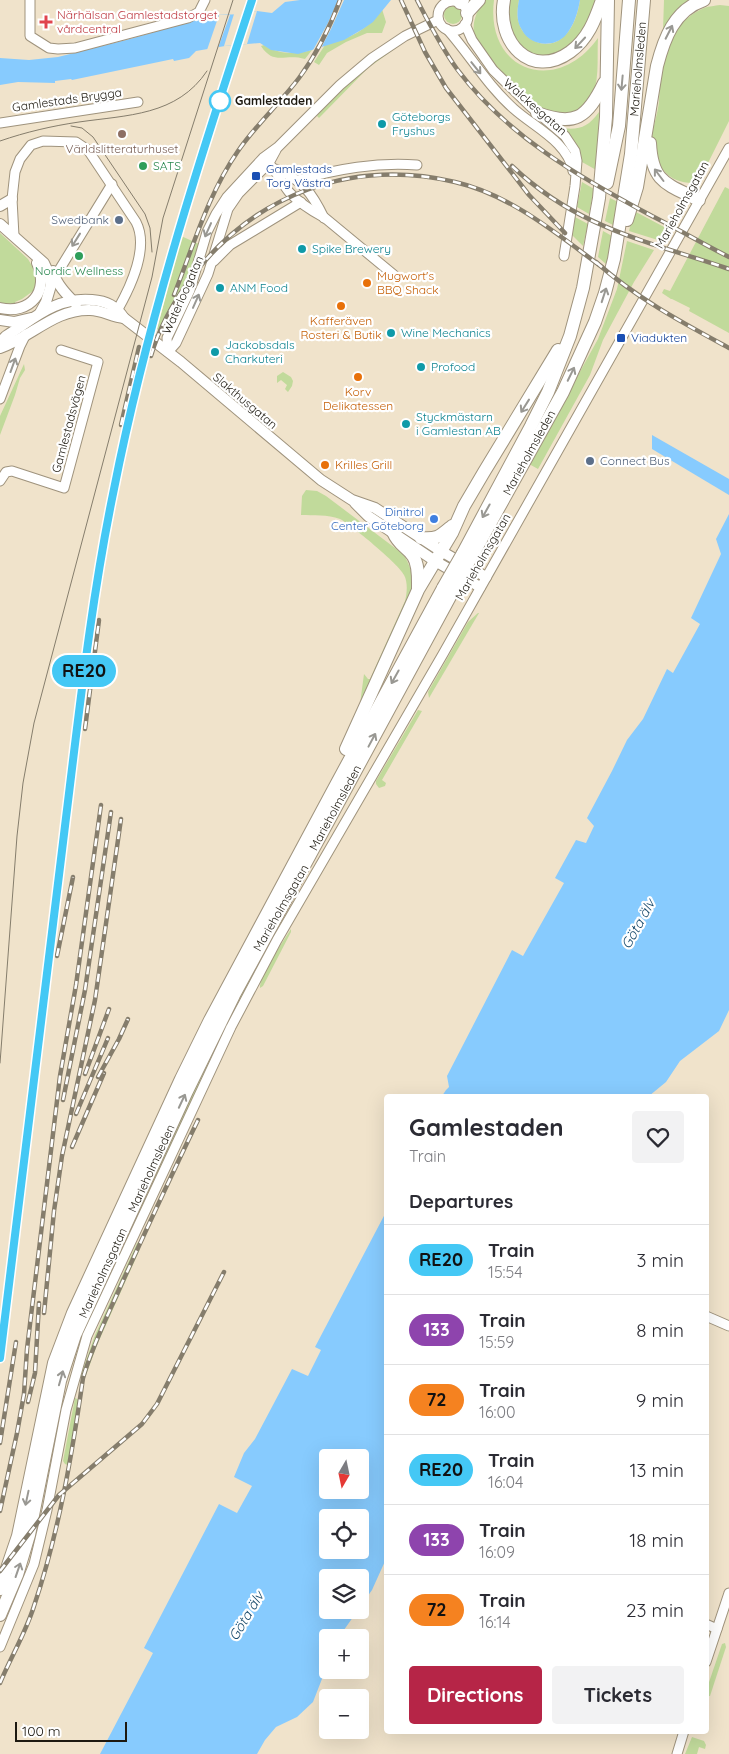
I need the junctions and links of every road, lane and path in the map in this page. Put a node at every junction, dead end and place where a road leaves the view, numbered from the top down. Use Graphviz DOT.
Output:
graph roads {
  1 [pos="30,0"];
  2 [pos="205,0"];
  3 [pos="479,0"];
  4 [pos="504,0"];
  5 [pos="602,0"];
  6 [pos="608,0"];
  7 [pos="614,0"];
  8 [pos="629,0"];
  9 [pos="644,0"];
  10 [pos="704,0"];
  11 [pos="458,7"];
  12 [pos="438,20"];
  13 [pos="447,30"];
  14 [pos="606,34"];
  15 [pos="606,79"];
  16 [pos="138,102"];
  17 [pos="651,103"];
  18 [pos="537,113"];
  19 [pos="0,123"];
  20 [pos="729,148"];
  21 [pos="269,163"];
  22 [pos="417,165"];
  23 [pos="298,180"];
  24 [pos="112,184"];
  25 [pos="575,186"];
  26 [pos="12,199"];
  27 [pos="699,200"];
  28 [pos="301,202"];
  29 [pos="0,206"];
  30 [pos="324,218"];
  31 [pos="0,224"];
  32 [pos="14,236"];
  33 [pos="32,253"];
  34 [pos="564,256"];
  35 [pos="212,263"];
  36 [pos="612,267"];
  37 [pos="394,275"];
  38 [pos="53,281"];
  39 [pos="583,288"];
  40 [pos="72,300"];
  41 [pos="0,308"];
  42 [pos="118,309"];
  43 [pos="89,310"];
  44 [pos="39,314"];
  45 [pos="124,318"];
  46 [pos="0,320"];
  47 [pos="574,320"];
  48 [pos="28,333"];
  49 [pos="0,342"];
  50 [pos="0,348"];
  51 [pos="61,350"];
  52 [pos="168,352"];
  53 [pos="0,399"];
  54 [pos="0,481"];
  55 [pos="352,500"];
  56 [pos="454,525"];
  57 [pos="393,532"];
  58 [pos="421,538"];
  59 [pos="468,554"];
  60 [pos="438,556"];
  61 [pos="486,576"];
  62 [pos="480,587"];
  63 [pos="418,590"];
  64 [pos="448,591"];
  65 [pos="336,782"];
  66 [pos="709,1317"];
  67 [pos="729,1326"];
  68 [pos="0,1588"];
  69 [pos="729,1593"];
  70 [pos="0,1615"];
  71 [pos="709,1625"];
  72 [pos="717,1629"];
  73 [pos="0,1647"];
  74 [pos="709,1653"];
  75 [pos="683,1734"];
  76 [pos="677,1754"];
  1 -- 2 [label="street"];
  3 -- 11 [label="highway"];
  5 -- 4 [label="highway, one-way"];
  6 -- 14 [label="highway, Marieholmsleden"];
  7 -- 14 [label="highway"];
  8 -- 39 [label="highway, one-way"];
  9 -- 36 [label="highway, Marieholmsleden"];
  17 -- 10 [label="highway, one-way"];
  11 -- 12 [label="street"];
  11 -- 13 [label="street"];
  11 -- 18 [label="street, Walckesgatan"];
  12 -- 13 [label="street, Walckesgatan"];
  12 -- 21 [label="street, Waterloogatan"];
  13 -- 25 [label="street, Walckesgatan, one-way"];
  14 -- 15 [label="highway, Marieholmsleden"];
  15 -- 18 [label="highway"];
  15 -- 39 [label="highway, Marieholmsleden"];
  16 -- 19 [label="street, Gamlestads Brygga"];
  27 -- 17 [label="highway, one-way"];
  17 -- 36 [label="highway"];
  18 -- 25 [label="street, Walckesgatan"];
  20 -- 27 [label="street, Marieholmsgatan"];
  21 -- 23 [label="street"];
  21 -- 28 [label="street"];
  21 -- 35 [label="street, Waterloogatan"];
  21 -- 52 [label="street, Waterloogatan, one-way"];
  22 -- 23 [label="street"];
  23 -- 30 [label="street"];
  24 -- 26 [label="street"];
  24 -- 38 [label="street, one-way"];
  24 -- 42 [label="street"];
  25 -- 34 [label="street, Walckesgatan"];
  26 -- 29 [label="main road"];
  26 -- 32 [label="street"];
  27 -- 61 [label="street, Marieholmsgatan"];
  28 -- 30 [label="street"];
  28 -- 35 [label="street"];
  30 -- 37 [label="street"];
  31 -- 32 [label="main road"];
  32 -- 33 [label="main road"];
  33 -- 38 [label="main road"];
  33 -- 41 [label="main road"];
  52 -- 35 [label="street, Waterloogatan, one-way"];
  59 -- 36 [label="highway, Marieholmsleden, one-way"];
  38 -- 40 [label="main road"];
  38 -- 44 [label="main road"];
  39 -- 47 [label="highway, Marieholmsleden"];
  40 -- 42 [label="main road"];
  40 -- 43 [label="main road"];
  40 -- 44 [label="main road"];
  42 -- 45 [label="main road, Slakthusgatan"];
  43 -- 45 [label="main road, Slakthusgatan"];
  43 -- 48 [label="main road, Slakthusgatan"];
  44 -- 46 [label="main road"];
  44 -- 49 [label="main road"];
  45 -- 52 [label="main road, Slakthusgatan"];
  47 -- 56 [label="highway, one-way"];
  47 -- 59 [label="highway, Marieholmsleden, one-way"];
  48 -- 50 [label="main road, Slakthusgatan"];
  53 -- 48 [label="street, one-way"];
  51 -- 54 [label="street, Gamlestadsvägen"];
  52 -- 55 [label="main road, Slakthusgatan"];
  55 -- 57 [label="main road, Slakthusgatan"];
  55 -- 58 [label="main road, Slakthusgatan"];
  56 -- 58 [label="highway"];
  56 -- 60 [label="highway"];
  57 -- 60 [label="main road, Slakthusgatan"];
  57 -- 63 [label="highway"];
  58 -- 60 [label="main road, Slakthusgatan"];
  59 -- 64 [label="highway, Marieholmsleden, bridge"];
  60 -- 61 [label="main road, Slakthusgatan"];
  60 -- 62 [label="main road, Slakthusgatan"];
  60 -- 63 [label="highway"];
  61 -- 62 [label="street, Marieholmsgatan"];
  62 -- 73 [label="street, Marieholmsgatan"];
  63 -- 65 [label="highway"];
  64 -- 65 [label="highway, Marieholmsleden, one-way"];
  70 -- 64 [label="highway, Marieholmsleden, one-way"];
  65 -- 68 [label="highway, Marieholmsleden, one-way"];
  66 -- 67 [label="street"];
  69 -- 72 [label="street"];
  71 -- 72 [label="street"];
  72 -- 74 [label="street"];
  75 -- 76 [label="street"];
}
